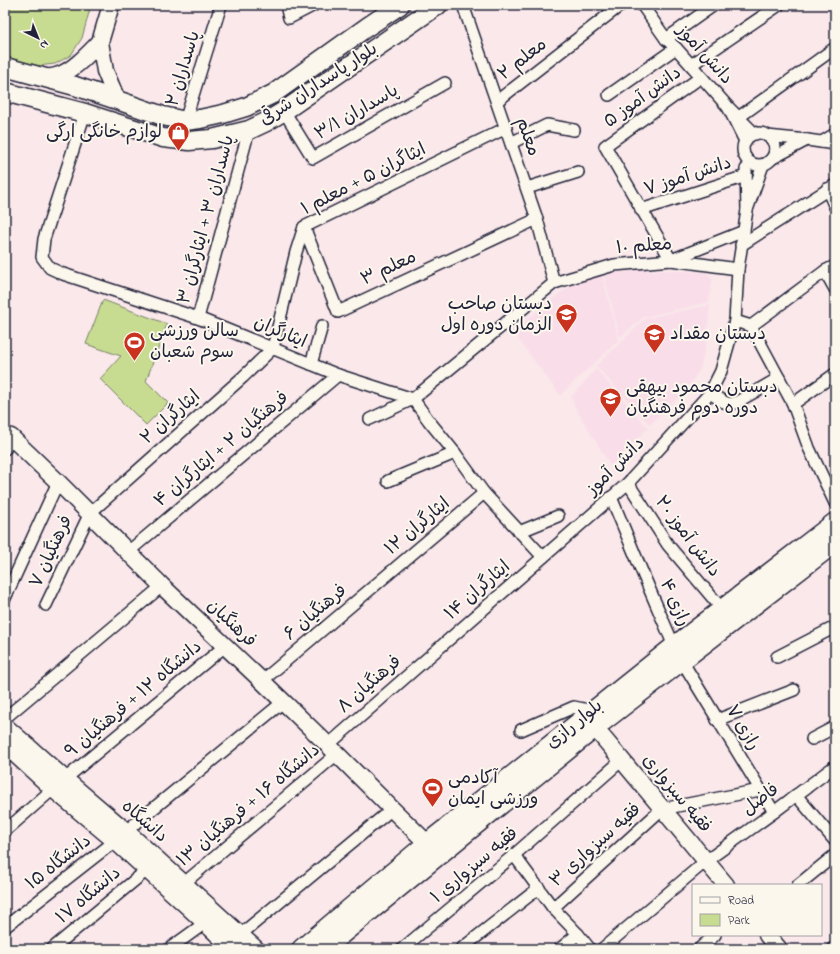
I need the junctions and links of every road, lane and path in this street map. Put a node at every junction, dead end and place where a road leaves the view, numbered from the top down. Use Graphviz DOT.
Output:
graph roads {
  1 [pos="111,5"];
  2 [pos="221,5"];
  3 [pos="286,5"];
  4 [pos="314,5"];
  5 [pos="400,5"];
  6 [pos="438,5"];
  7 [pos="463,5"];
  8 [pos="621,5"];
  9 [pos="642,5"];
  10 [pos="714,5"];
  11 [pos="779,5"];
  12 [pos="367,27"];
  13 [pos="666,39"];
  14 [pos="100,42"];
  15 [pos="377,47"];
  16 [pos="676,48"];
  17 [pos="835,48"];
  18 [pos="691,65"];
  19 [pos="5,67"];
  20 [pos="701,77"];
  21 [pos="46,78"];
  22 [pos="445,83"];
  23 [pos="5,92"];
  24 [pos="609,95"];
  25 [pos="118,100"];
  26 [pos="497,101"];
  27 [pos="728,107"];
  28 [pos="284,111"];
  29 [pos="85,114"];
  30 [pos="739,117"];
  31 [pos="185,121"];
  32 [pos="506,128"];
  33 [pos="249,130"];
  34 [pos="574,130"];
  35 [pos="755,134"];
  36 [pos="835,134"];
  37 [pos="767,136"];
  38 [pos="807,140"];
  39 [pos="745,141"];
  40 [pos="822,142"];
  41 [pos="511,143"];
  42 [pos="835,144"];
  43 [pos="773,158"];
  44 [pos="746,159"];
  45 [pos="762,165"];
  46 [pos="578,172"];
  47 [pos="746,176"];
  48 [pos="831,187"];
  49 [pos="527,188"];
  50 [pos="835,206"];
  51 [pos="641,210"];
  52 [pos="747,210"];
  53 [pos="537,219"];
  54 [pos="304,227"];
  55 [pos="744,231"];
  56 [pos="741,245"];
  57 [pos="671,260"];
  58 [pos="830,268"];
  59 [pos="738,269"];
  60 [pos="554,282"];
  61 [pos="835,289"];
  62 [pos="198,318"];
  63 [pos="735,321"];
  64 [pos="322,326"];
  65 [pos="751,326"];
  66 [pos="273,348"];
  67 [pos="311,364"];
  68 [pos="835,374"];
  69 [pos="338,375"];
  70 [pos="779,378"];
  71 [pos="710,393"];
  72 [pos="413,399"];
  73 [pos="793,404"];
  74 [pos="370,419"];
  75 [pos="7,441"];
  76 [pos="455,453"];
  77 [pos="388,481"];
  78 [pos="58,482"];
  79 [pos="628,483"];
  80 [pos="484,493"];
  81 [pos="611,497"];
  82 [pos="835,503"];
  83 [pos="90,513"];
  84 [pos="558,516"];
  85 [pos="835,522"];
  86 [pos="520,532"];
  87 [pos="835,543"];
  88 [pos="128,552"];
  89 [pos="544,556"];
  90 [pos="787,570"];
  91 [pos="162,586"];
  92 [pos="373,587"];
  93 [pos="5,598"];
  94 [pos="46,605"];
  95 [pos="722,609"];
  96 [pos="835,627"];
  97 [pos="225,646"];
  98 [pos="435,651"];
  99 [pos="678,653"];
  100 [pos="777,657"];
  101 [pos="262,681"];
  102 [pos="794,690"];
  103 [pos="283,702"];
  104 [pos="5,718"];
  105 [pos="594,719"];
  106 [pos="717,720"];
  107 [pos="5,726"];
  108 [pos="835,727"];
  109 [pos="521,730"];
  110 [pos="812,739"];
  111 [pos="5,745"];
  112 [pos="332,750"];
  113 [pos="622,760"];
  114 [pos="835,766"];
  115 [pos="59,784"];
  116 [pos="760,790"];
  117 [pos="796,795"];
  118 [pos="392,809"];
  119 [pos="662,809"];
  120 [pos="774,812"];
  121 [pos="5,832"];
  122 [pos="120,836"];
  123 [pos="835,841"];
  124 [pos="428,843"];
  125 [pos="835,855"];
  126 [pos="514,856"];
  127 [pos="706,861"];
  128 [pos="147,870"];
  129 [pos="183,884"];
  130 [pos="725,884"];
  131 [pos="799,884"];
  132 [pos="539,888"];
  133 [pos="192,901"];
  134 [pos="553,908"];
  135 [pos="205,922"];
  136 [pos="5,927"];
  137 [pos="578,934"];
  138 [pos="714,936"];
  139 [pos="768,936"];
  140 [pos="236,942"];
  141 [pos="315,947"];
  142 [pos="835,947"];
  143 [pos="52,949"];
  144 [pos="169,949"];
  145 [pos="256,949"];
  146 [pos="402,949"];
  147 [pos="461,949"];
  148 [pos="560,949"];
  149 [pos="590,949"];
  150 [pos="602,949"];
  151 [pos="698,949"];
  152 [pos="779,949"];
  153 [pos="832,949"];
  1 -- 14 [label="street"];
  2 -- 31 [label="street, پاسداران ۲"];
  3 -- 4 [label="street"];
  5 -- 12 [label="main road, بلوار پاسداران شرقی"];
  6 -- 15 [label="main road, بلوار پاسداران شرقی"];
  7 -- 26 [label="street, معلم"];
  8 -- 26 [label="street, معلم ۲"];
  9 -- 13 [label="street, دانش آموز"];
  10 -- 13 [label="street"];
  11 -- 18 [label="street"];
  12 -- 15 [label="street"];
  12 -- 31 [label="main road, بلوار پاسداران شرقی"];
  13 -- 16 [label="street, دانش آموز"];
  14 -- 21 [label="street"];
  14 -- 25 [label="street"];
  15 -- 28 [label="main road, بلوار پاسداران شرقی"];
  16 -- 18 [label="street, دانش آموز"];
  16 -- 24 [label="street"];
  17 -- 30 [label="street"];
  18 -- 20 [label="street, دانش آموز"];
  19 -- 21 [label="main road, بلوار پاسداران شرقی"];
  20 -- 27 [label="street, دانش آموز"];
  20 -- 51 [label="street, دانش آموز ۵"];
  21 -- 25 [label="main road, بلوار پاسداران شرقی"];
  22 -- 28 [label="street, پاسداران ۳/۱"];
  23 -- 29 [label="main road, بلوار پاسداران شرقی"];
  25 -- 31 [label="main road, بلوار پاسداران شرقی"];
  26 -- 32 [label="street, معلم"];
  27 -- 30 [label="street, دانش آموز"];
  27 -- 39 [label="street, دانش آموز"];
  28 -- 33 [label="main road, بلوار پاسداران شرقی"];
  29 -- 33 [label="main road, بلوار پاسداران شرقی"];
  29 -- 62 [label="street, ایثارگران"];
  30 -- 35 [label="street, دانش آموز"];
  32 -- 41 [label="street, معلم"];
  32 -- 54 [label="street, ایثاگران ۵ + معلم ۱"];
  33 -- 62 [label="street, پاسداران ۳ + ایثارگران ۳"];
  34 -- 41 [label="street"];
  35 -- 37 [label="street"];
  35 -- 39 [label="street"];
  36 -- 40 [label="street"];
  37 -- 38 [label="street"];
  37 -- 43 [label="street"];
  38 -- 40 [label="street"];
  38 -- 43 [label="street"];
  39 -- 44 [label="street"];
  40 -- 42 [label="street"];
  41 -- 49 [label="street, معلم"];
  43 -- 45 [label="street"];
  44 -- 45 [label="street"];
  44 -- 47 [label="street"];
  45 -- 52 [label="street"];
  46 -- 49 [label="street"];
  47 -- 51 [label="street, دانش آموز ۷"];
  47 -- 52 [label="street"];
  48 -- 50 [label="street"];
  48 -- 56 [label="street"];
  49 -- 53 [label="street, معلم"];
  51 -- 57 [label="street"];
  52 -- 55 [label="street, دانش آموز"];
  53 -- 54 [label="street, معلم ۳"];
  53 -- 60 [label="street, معلم"];
  54 -- 66 [label="street, ایثاگران ۵ + معلم ۱"];
  55 -- 56 [label="street, دانش آموز"];
  55 -- 57 [label="street"];
  56 -- 59 [label="street, دانش آموز"];
  57 -- 59 [label="street, معلم ۱۰"];
  57 -- 60 [label="street, معلم ۱۰"];
  58 -- 61 [label="street"];
  58 -- 65 [label="street"];
  59 -- 63 [label="street, دانش آموز"];
  60 -- 72 [label="street"];
  62 -- 66 [label="street, ایثارگران"];
  63 -- 65 [label="street"];
  63 -- 71 [label="street, دانش آموز"];
  64 -- 67 [label="street"];
  65 -- 70 [label="street"];
  66 -- 67 [label="street, ایثارگران"];
  66 -- 83 [label="street, ایثارگران ۲"];
  67 -- 69 [label="street, ایثارگران"];
  68 -- 73 [label="street"];
  69 -- 72 [label="street, ایثارگران"];
  69 -- 88 [label="street, فرهنگیان ۲ + ایثارگران ۴"];
  70 -- 71 [label="street"];
  70 -- 73 [label="street"];
  71 -- 79 [label="street, دانش آموز"];
  72 -- 74 [label="street"];
  72 -- 76 [label="street"];
  73 -- 82 [label="street"];
  75 -- 78 [label="street, فرهنگیان"];
  76 -- 77 [label="street"];
  76 -- 80 [label="street"];
  78 -- 83 [label="street, فرهنگیان"];
  78 -- 93 [label="street"];
  79 -- 81 [label="street, دانش آموز"];
  79 -- 95 [label="street, دانش آموز ۲۰"];
  80 -- 86 [label="street"];
  80 -- 92 [label="street, ایثارگران ۱۲"];
  81 -- 89 [label="street, دانش آموز"];
  81 -- 99 [label="street, رازی ۴"];
  83 -- 88 [label="street, فرهنگیان"];
  83 -- 94 [label="street, فرهنگیان ۷"];
  84 -- 86 [label="street"];
  85 -- 90 [label="main road, بلوار رازی"];
  86 -- 89 [label="street"];
  87 -- 90 [label="main road, بلوار رازی"];
  88 -- 91 [label="street, فرهنگیان"];
  89 -- 98 [label="street, ایثارگران ۱۴"];
  90 -- 95 [label="main road, بلوار رازی"];
  90 -- 99 [label="main road, بلوار رازی"];
  91 -- 97 [label="street, فرهنگیان"];
  91 -- 104 [label="street"];
  92 -- 101 [label="street, فرهنگیان ۶"];
  95 -- 99 [label="main road, بلوار رازی"];
  96 -- 100 [label="street"];
  97 -- 101 [label="street, فرهنگیان"];
  97 -- 115 [label="street, دانشگاه ۱۲ + فرهنگیان ۹"];
  98 -- 112 [label="street, فرهنگیان ۸"];
  99 -- 105 [label="main road, بلوار رازی"];
  99 -- 106 [label="street, رازی ۷"];
  101 -- 103 [label="street, فرهنگیان"];
  102 -- 106 [label="street"];
  103 -- 112 [label="street, فرهنگیان"];
  103 -- 122 [label="street, دانشگاه ۱۵"];
  105 -- 109 [label="street"];
  105 -- 113 [label="street, فقیه سبزواری"];
  105 -- 124 [label="main road, بلوار رازی"];
  105 -- 141 [label="main road, بلوار رازی"];
  106 -- 116 [label="street, رازی ۷"];
  107 -- 115 [label="street, دانشگاه"];
  108 -- 110 [label="street"];
  111 -- 115 [label="street, دانشگاه"];
  112 -- 118 [label="street, فرهنگیان"];
  112 -- 129 [label="street, دانشگاه ۱۶ + فرهنگیان ۱۳"];
  113 -- 119 [label="street, فقیه سبزواری"];
  113 -- 126 [label="street, فقیه سبزواری ۱"];
  114 -- 117 [label="street, فاضل"];
  115 -- 121 [label="street, دانشگاه ۱۲ + فرهنگیان ۹"];
  115 -- 122 [label="street, دانشگاه"];
  116 -- 119 [label="street"];
  116 -- 120 [label="street, رازی ۷"];
  117 -- 120 [label="street, فاضل"];
  117 -- 123 [label="street"];
  118 -- 124 [label="street, فرهنگیان"];
  118 -- 140 [label="street"];
  119 -- 127 [label="street, فقیه سبزواری"];
  119 -- 134 [label="street, فقیه سبزواری ۳"];
  120 -- 127 [label="street, فاضل"];
  122 -- 128 [label="street, دانشگاه"];
  122 -- 129 [label="street, دانشگاه"];
  122 -- 136 [label="street, دانشگاه ۱۵"];
  124 -- 141 [label="main road, بلوار رازی"];
  125 -- 131 [label="street"];
  126 -- 132 [label="street"];
  126 -- 146 [label="street, فقیه سبزواری ۱"];
  127 -- 130 [label="street, فقیه سبزواری"];
  127 -- 150 [label="street, فاضل"];
  128 -- 133 [label="street, دانشگاه"];
  128 -- 143 [label="street, دانشگاه ۱۷"];
  129 -- 133 [label="street, دانشگاه"];
  132 -- 134 [label="street"];
  132 -- 147 [label="street"];
  133 -- 135 [label="street, دانشگاه"];
  133 -- 140 [label="street, دانشگاه"];
  134 -- 137 [label="street"];
  135 -- 140 [label="street, دانشگاه"];
  135 -- 144 [label="street"];
  137 -- 148 [label="street"];
  137 -- 149 [label="street"];
  138 -- 151 [label="street"];
  139 -- 152 [label="street"];
  140 -- 145 [label="street, دانشگاه"];
  142 -- 153 [label="street"];
}
